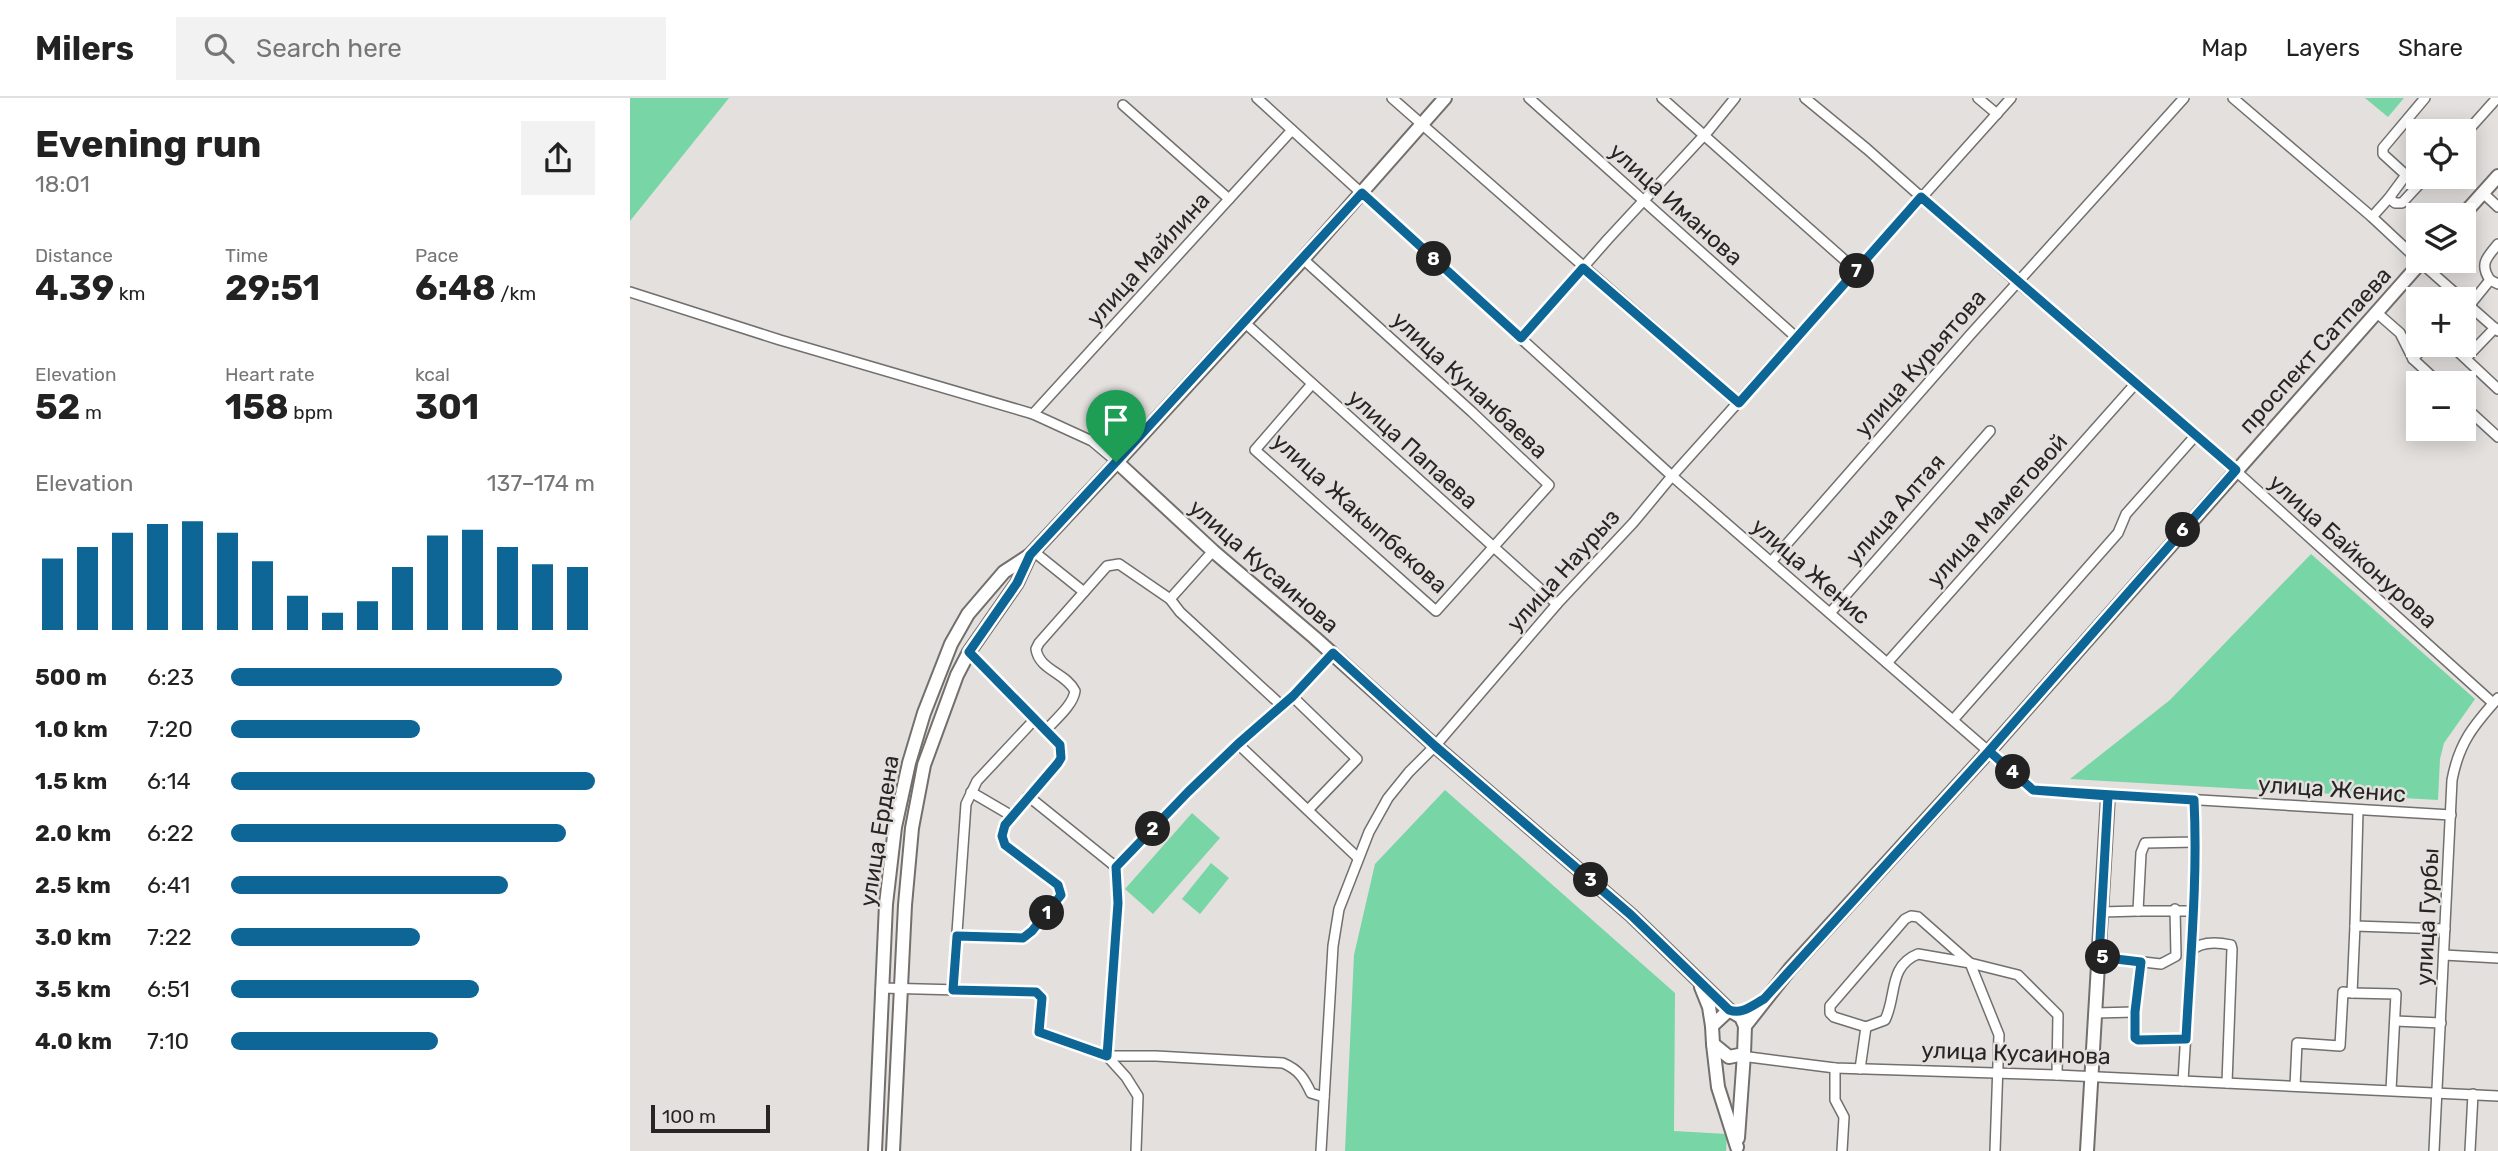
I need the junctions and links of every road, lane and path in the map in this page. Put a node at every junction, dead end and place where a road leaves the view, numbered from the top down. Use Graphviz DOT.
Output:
graph roads {
  1 [pos="1257,98"];
  2 [pos="1392,98"];
  3 [pos="1445,98"];
  4 [pos="1529,98"];
  5 [pos="1662,98"];
  6 [pos="1735,98"];
  7 [pos="1805,98"];
  8 [pos="1978,98"];
  9 [pos="2011,98"];
  10 [pos="2184,98"];
  11 [pos="2233,98"];
  12 [pos="2425,98"];
  13 [pos="2497,98"];
  14 [pos="1123,105"];
  15 [pos="1997,114"];
  16 [pos="2476,122"];
  17 [pos="1422,125"];
  18 [pos="1292,130"];
  19 [pos="1704,135"];
  20 [pos="2498,176"];
  21 [pos="2415,189"];
  22 [pos="1362,193"];
  23 [pos="2483,193"];
  24 [pos="1921,197"];
  25 [pos="2389,198"];
  26 [pos="1229,200"];
  27 [pos="1643,200"];
  28 [pos="2474,203"];
  29 [pos="2498,207"];
  30 [pos="2372,217"];
  31 [pos="2498,244"];
  32 [pos="2406,248"];
  33 [pos="1303,259"];
  34 [pos="1583,268"];
  35 [pos="1857,271"];
  36 [pos="2410,273"];
  37 [pos="2433,273"];
  38 [pos="2017,282"];
  39 [pos="2494,282"];
  40 [pos="2449,287"];
  41 [pos="630,292"];
  42 [pos="2476,294"];
  43 [pos="2376,312"];
  44 [pos="2476,312"];
  45 [pos="1244,322"];
  46 [pos="2496,330"];
  47 [pos="1521,338"];
  48 [pos="1797,338"];
  49 [pos="2466,358"];
  50 [pos="2413,359"];
  51 [pos="2426,371"];
  52 [pos="2136,383"];
  53 [pos="1312,384"];
  54 [pos="2498,388"];
  55 [pos="1739,403"];
  56 [pos="1033,414"];
  57 [pos="2476,417"];
  58 [pos="1990,431"];
  59 [pos="2196,435"];
  60 [pos="2498,437"];
  61 [pos="1116,462"];
  62 [pos="2236,470"];
  63 [pos="1672,476"];
  64 [pos="1493,547"];
  65 [pos="1213,551"];
  66 [pos="1032,553"];
  67 [pos="1771,562"];
  68 [pos="1084,592"];
  69 [pos="1170,599"];
  70 [pos="1557,604"];
  71 [pos="1830,613"];
  72 [pos="969,652"];
  73 [pos="1333,653"];
  74 [pos="1887,663"];
  75 [pos="1293,696"];
  76 [pos="2496,701"];
  77 [pos="1282,706"];
  78 [pos="1035,719"];
  79 [pos="1953,720"];
  80 [pos="1046,730"];
  81 [pos="1238,744"];
  82 [pos="1435,746"];
  83 [pos="1989,751"];
  84 [pos="971,792"];
  85 [pos="1028,796"];
  86 [pos="2108,796"];
  87 [pos="2194,800"];
  88 [pos="1308,810"];
  89 [pos="2358,810"];
  90 [pos="2451,815"];
  91 [pos="1012,816"];
  92 [pos="2196,842"];
  93 [pos="1357,857"];
  94 [pos="1116,867"];
  95 [pos="2175,909"];
  96 [pos="2138,911"];
  97 [pos="2194,911"];
  98 [pos="2101,912"];
  99 [pos="2355,926"];
  100 [pos="2445,929"];
  101 [pos="957,936"];
  102 [pos="2191,951"];
  103 [pos="2444,955"];
  104 [pos="2099,957"];
  105 [pos="2498,958"];
  106 [pos="2141,962"];
  107 [pos="1970,963"];
  108 [pos="1697,980"];
  109 [pos="881,988"];
  110 [pos="902,989"];
  111 [pos="953,990"];
  112 [pos="2352,993"];
  113 [pos="1764,999"];
  114 [pos="1732,1011"];
  115 [pos="2135,1012"];
  116 [pos="2095,1013"];
  117 [pos="2395,1021"];
  118 [pos="2441,1023"];
  119 [pos="1712,1026"];
  120 [pos="1745,1026"];
  121 [pos="1866,1027"];
  122 [pos="2186,1039"];
  123 [pos="1713,1044"];
  124 [pos="1744,1054"];
  125 [pos="1107,1056"];
  126 [pos="1835,1068"];
  127 [pos="1860,1069"];
  128 [pos="1999,1073"];
  129 [pos="2057,1075"];
  130 [pos="2091,1076"];
  131 [pos="2183,1081"];
  132 [pos="2227,1083"];
  133 [pos="2295,1086"];
  134 [pos="2391,1090"];
  135 [pos="2437,1093"];
  136 [pos="2473,1094"];
  137 [pos="2498,1096"];
  138 [pos="1324,1097"];
  139 [pos="1737,1149"];
  140 [pos="875,1151"];
  141 [pos="894,1151"];
  142 [pos="1136,1151"];
  143 [pos="1321,1151"];
  144 [pos="1842,1151"];
  145 [pos="1995,1151"];
  146 [pos="2087,1151"];
  147 [pos="2434,1151"];
  148 [pos="2470,1151"];
  1 -- 18 [label="street, улица Женис"];
  2 -- 17 [label="street"];
  3 -- 17 [label="street, улица Ердена"];
  4 -- 27 [label="street, улица Иманова"];
  5 -- 19 [label="street"];
  6 -- 19 [label="street"];
  7 -- 24 [label="street, улица Байконурова"];
  8 -- 15 [label="street"];
  9 -- 15 [label="street, улица Наурыз"];
  10 -- 38 [label="street, улица Курьятова"];
  11 -- 30 [label="street"];
  12 -- 25 [label="street"];
  13 -- 16 [label="street"];
  14 -- 26 [label="street"];
  15 -- 24 [label="street, улица Наурыз"];
  17 -- 22 [label="street, улица Ердена"];
  17 -- 34 [label="street"];
  18 -- 22 [label="street, улица Женис"];
  18 -- 26 [label="street, улица Майлина"];
  19 -- 27 [label="street"];
  19 -- 35 [label="street"];
  20 -- 23 [label="street"];
  21 -- 25 [label="street"];
  22 -- 33 [label="street, улица Ердена"];
  22 -- 47 [label="street, улица Женис"];
  23 -- 28 [label="street"];
  23 -- 29 [label="street"];
  24 -- 35 [label="street, улица Наурыз"];
  24 -- 38 [label="street, улица Байконурова"];
  25 -- 30 [label="street"];
  26 -- 56 [label="street, улица Майлина"];
  27 -- 34 [label="street"];
  27 -- 48 [label="street, улица Иманова"];
  30 -- 32 [label="street"];
  31 -- 39 [label="street"];
  33 -- 45 [label="street, улица Ердена"];
  33 -- 64 [label="street, улица Кунанбаева"];
  34 -- 47 [label="street"];
  34 -- 55 [label="street"];
  35 -- 48 [label="street, улица Наурыз"];
  36 -- 43 [label="street, проспект Сатпаева"];
  37 -- 40 [label="street"];
  38 -- 52 [label="street, улица Байконурова"];
  38 -- 67 [label="street, улица Курьятова"];
  39 -- 42 [label="street"];
  41 -- 56 [label="street"];
  43 -- 50 [label="street"];
  43 -- 62 [label="street, проспект Сатпаева"];
  44 -- 46 [label="street"];
  45 -- 53 [label="street, улица Папаева"];
  45 -- 61 [label="street, улица Ердена"];
  46 -- 49 [label="street"];
  47 -- 63 [label="street, улица Женис"];
  48 -- 55 [label="street, улица Наурыз"];
  49 -- 54 [label="street"];
  50 -- 51 [label="street"];
  52 -- 59 [label="street, улица Байконурова"];
  52 -- 74 [label="street, улица Маметовой"];
  53 -- 64 [label="street, улица Папаева"];
  53 -- 64 [label="street, улица Жакыпбекова"];
  55 -- 63 [label="street, улица Наурыз"];
  56 -- 61 [label="street"];
  57 -- 60 [label="street"];
  58 -- 71 [label="street, улица Алтая"];
  59 -- 62 [label="street, улица Байконурова"];
  59 -- 79 [label="street"];
  61 -- 65 [label="street, улица Кусаинова"];
  61 -- 66 [label="street, улица Ердена"];
  62 -- 76 [label="street, улица Байконурова"];
  62 -- 83 [label="street, проспект Сатпаева"];
  63 -- 67 [label="street, улица Женис"];
  63 -- 70 [label="street, улица Наурыз"];
  64 -- 70 [label="street, улица Папаева"];
  65 -- 69 [label="street"];
  65 -- 73 [label="street, улица Кусаинова"];
  66 -- 68 [label="street"];
  66 -- 72 [label="street, улица Ердена"];
  66 -- 109 [label="street, улица Ердена"];
  67 -- 71 [label="street, улица Женис"];
  68 -- 69 [label="street"];
  68 -- 80 [label="street"];
  69 -- 77 [label="street"];
  70 -- 82 [label="street, улица Наурыз"];
  71 -- 74 [label="street, улица Женис"];
  72 -- 78 [label="street"];
  72 -- 110 [label="street, улица Ердена"];
  73 -- 75 [label="street"];
  73 -- 82 [label="street, улица Кусаинова"];
  74 -- 79 [label="street, улица Женис"];
  75 -- 77 [label="street"];
  75 -- 88 [label="street"];
  76 -- 90 [label="street, улица Гурбы"];
  77 -- 81 [label="street"];
  78 -- 80 [label="street"];
  78 -- 84 [label="street"];
  79 -- 83 [label="street, улица Женис"];
  80 -- 85 [label="street"];
  81 -- 88 [label="street"];
  81 -- 94 [label="street"];
  82 -- 93 [label="street, улица Наурыз"];
  82 -- 108 [label="street, улица Кусаинова"];
  83 -- 86 [label="street, улица Женис"];
  83 -- 113 [label="street, проспект Сатпаева"];
  84 -- 91 [label="street"];
  84 -- 101 [label="street"];
  85 -- 91 [label="street"];
  85 -- 94 [label="street"];
  86 -- 87 [label="street, улица Женис"];
  86 -- 98 [label="street"];
  87 -- 89 [label="street, улица Женис"];
  87 -- 92 [label="street"];
  88 -- 93 [label="street"];
  89 -- 90 [label="street, улица Женис"];
  89 -- 99 [label="street"];
  90 -- 100 [label="street, улица Гурбы"];
  91 -- 101 [label="street"];
  92 -- 96 [label="street"];
  92 -- 97 [label="street"];
  93 -- 138 [label="street, улица Наурыз"];
  94 -- 125 [label="street"];
  95 -- 96 [label="street"];
  95 -- 97 [label="street"];
  95 -- 106 [label="street"];
  96 -- 98 [label="street"];
  97 -- 102 [label="street"];
  98 -- 104 [label="street"];
  99 -- 100 [label="street"];
  99 -- 112 [label="street"];
  100 -- 103 [label="street, улица Гурбы"];
  101 -- 111 [label="street"];
  102 -- 122 [label="street"];
  102 -- 132 [label="street"];
  103 -- 105 [label="street"];
  103 -- 118 [label="street, улица Гурбы"];
  104 -- 106 [label="street"];
  104 -- 116 [label="street"];
  106 -- 115 [label="street"];
  107 -- 121 [label="street"];
  107 -- 121 [label="street"];
  107 -- 128 [label="street"];
  107 -- 129 [label="street"];
  108 -- 114 [label="street, улица Кусаинова"];
  108 -- 119 [label="street"];
  109 -- 110 [label="street"];
  109 -- 140 [label="street, улица Ердена"];
  110 -- 111 [label="street"];
  110 -- 141 [label="street, улица Ердена"];
  111 -- 125 [label="street"];
  112 -- 117 [label="street"];
  112 -- 133 [label="street"];
  113 -- 114 [label="street"];
  113 -- 120 [label="street"];
  114 -- 119 [label="street"];
  114 -- 120 [label="street"];
  115 -- 116 [label="street"];
  115 -- 122 [label="street"];
  116 -- 130 [label="street"];
  117 -- 118 [label="street"];
  117 -- 134 [label="street"];
  118 -- 135 [label="street, улица Гурбы"];
  119 -- 123 [label="street"];
  120 -- 124 [label="street"];
  121 -- 127 [label="street"];
  122 -- 131 [label="street"];
  123 -- 124 [label="street"];
  123 -- 139 [label="street"];
  124 -- 126 [label="street, улица Кусаинова"];
  124 -- 139 [label="street"];
  125 -- 138 [label="street"];
  125 -- 142 [label="street"];
  126 -- 127 [label="street, улица Кусаинова"];
  126 -- 144 [label="street"];
  127 -- 128 [label="street, улица Кусаинова"];
  128 -- 129 [label="street, улица Кусаинова"];
  128 -- 145 [label="street"];
  129 -- 130 [label="street, улица Кусаинова"];
  130 -- 131 [label="street, улица Кусаинова"];
  130 -- 146 [label="street"];
  131 -- 132 [label="street, улица Кусаинова"];
  132 -- 133 [label="street, улица Кусаинова"];
  133 -- 134 [label="street, улица Кусаинова"];
  134 -- 135 [label="street, улица Кусаинова"];
  135 -- 136 [label="street, улица Кусаинова"];
  135 -- 147 [label="street, улица Гурбы"];
  136 -- 137 [label="street, улица Кусаинова"];
  136 -- 148 [label="street"];
  138 -- 143 [label="street, улица Наурыз"];
}
